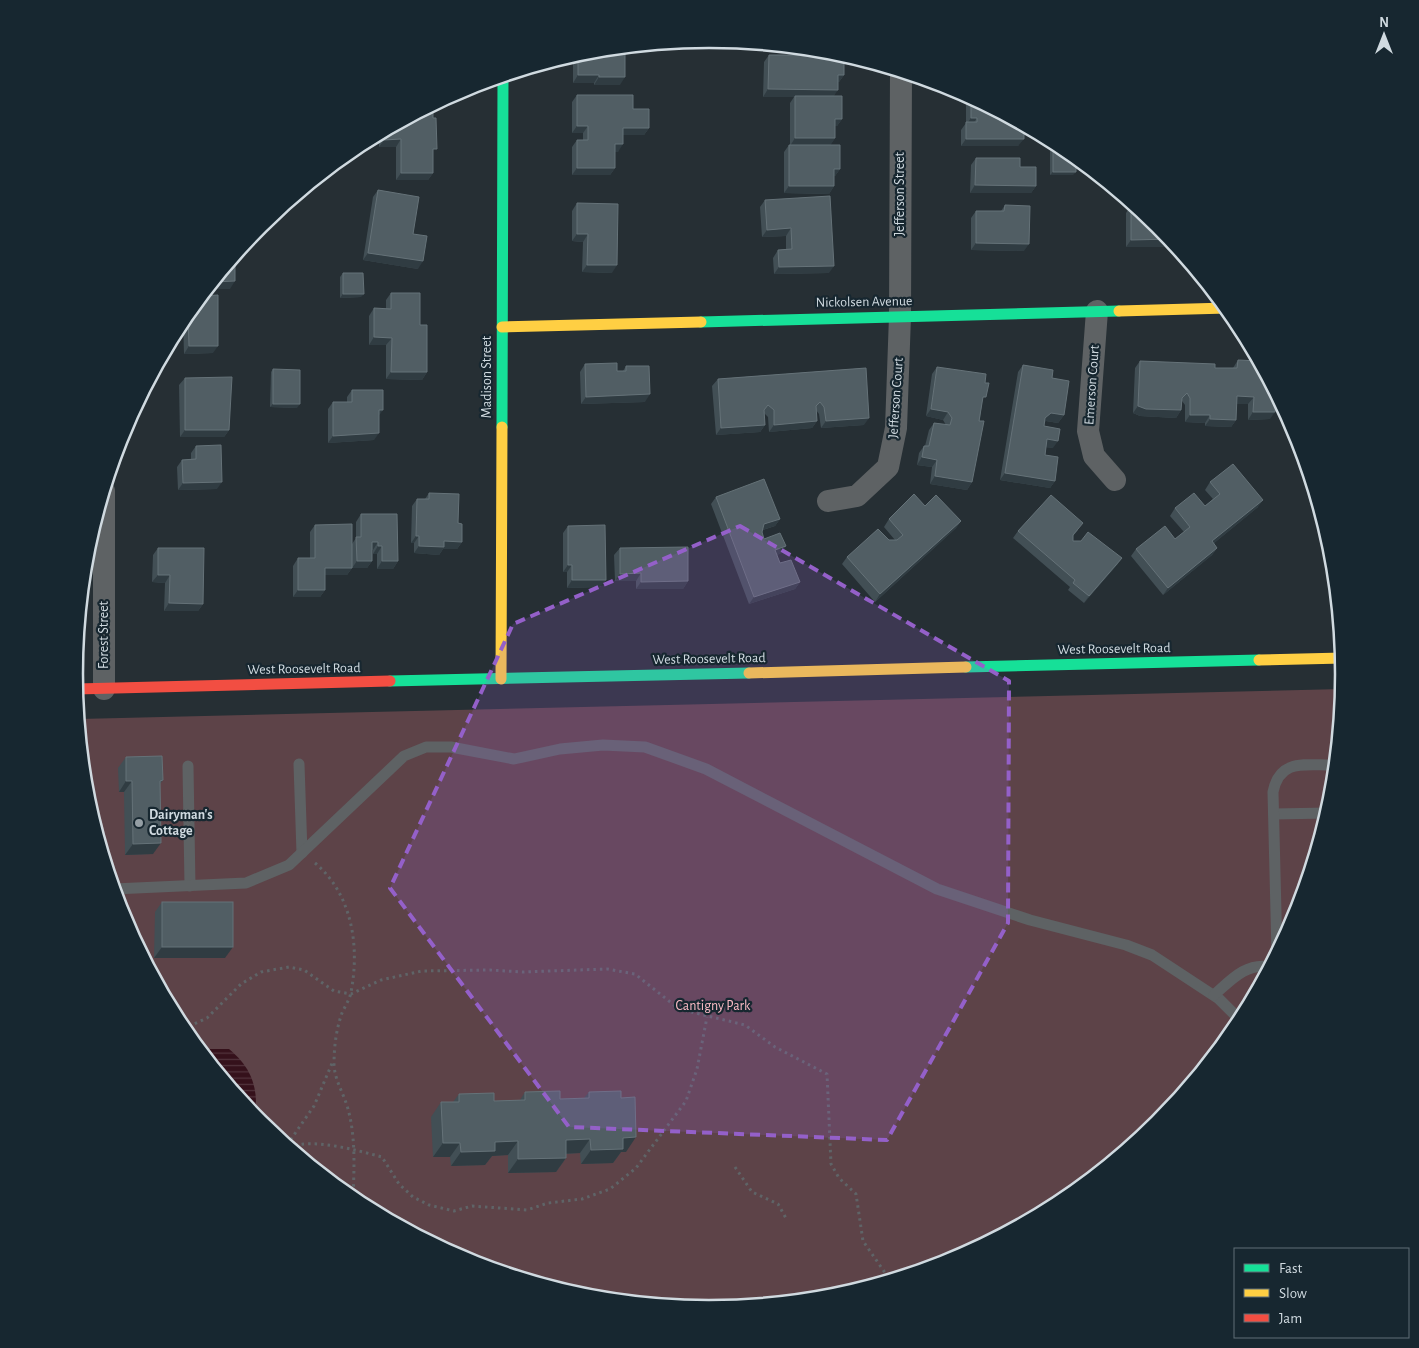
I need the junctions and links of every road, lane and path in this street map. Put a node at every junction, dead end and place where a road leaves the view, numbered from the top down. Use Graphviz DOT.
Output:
graph roads {
  1 [pos="901,78"];
  2 [pos="503,83"];
  3 [pos="1218,308"];
  4 [pos="1097,311"];
  5 [pos="900,316"];
  6 [pos="502,326"];
  7 [pos="1115,480"];
  8 [pos="828,501"];
  9 [pos="104,512"];
  10 [pos="1336,658"];
  11 [pos="501,679"];
  12 [pos="83,689"];
  13 [pos="104,689"];
  14 [pos="299,764"];
  15 [pos="1329,765"];
  16 [pos="188,766"];
  17 [pos="1320,813"];
  18 [pos="1274,814"];
  19 [pos="302,853"];
  20 [pos="190,886"];
  21 [pos="121,889"];
  22 [pos="1276,933"];
  23 [pos="1279,933"];
  24 [pos="1276,939"];
  25 [pos="1263,967"];
  26 [pos="351,994"];
  27 [pos="1214,995"];
  28 [pos="1235,1015"];
  29 [pos="707,1017"];
  30 [pos="191,1025"];
  31 [pos="334,1057"];
  32 [pos="291,1141"];
  33 [pos="295,1144"];
  34 [pos="354,1150"];
  35 [pos="735,1167"];
  36 [pos="354,1190"];
  37 [pos="787,1220"];
  38 [pos="886,1275"];
  1 -- 5 [label="street, Jefferson Street"];
  2 -- 6 [label="street, Madison Street"];
  3 -- 4 [label="street, Nickolsen Avenue"];
  4 -- 5 [label="street, Nickolsen Avenue"];
  4 -- 7 [label="street, Emerson Court"];
  5 -- 6 [label="street, Nickolsen Avenue"];
  5 -- 8 [label="street, Jefferson Court"];
  6 -- 11 [label="street, Madison Street"];
  9 -- 13 [label="street, Forest Street"];
  10 -- 11 [label="street, West Roosevelt Road"];
  11 -- 13 [label="street, West Roosevelt Road"];
  12 -- 13 [label="street, West Roosevelt Road"];
  14 -- 19 [label="lane"];
  15 -- 18 [label="lane"];
  16 -- 20 [label="lane"];
  17 -- 18 [label="lane"];
  18 -- 22 [label="lane"];
  19 -- 20 [label="lane"];
  19 -- 26 [label="path"];
  19 -- 27 [label="lane"];
  20 -- 21 [label="lane"];
  22 -- 23 [label="lane"];
  22 -- 24 [label="lane"];
  25 -- 27 [label="lane"];
  26 -- 29 [label="path"];
  26 -- 30 [label="path"];
  26 -- 31 [label="path"];
  27 -- 28 [label="lane"];
  29 -- 34 [label="path"];
  29 -- 38 [label="path"];
  31 -- 32 [label="path"];
  31 -- 34 [label="path"];
  33 -- 34 [label="path"];
  34 -- 36 [label="path"];
  35 -- 37 [label="path"];
}
